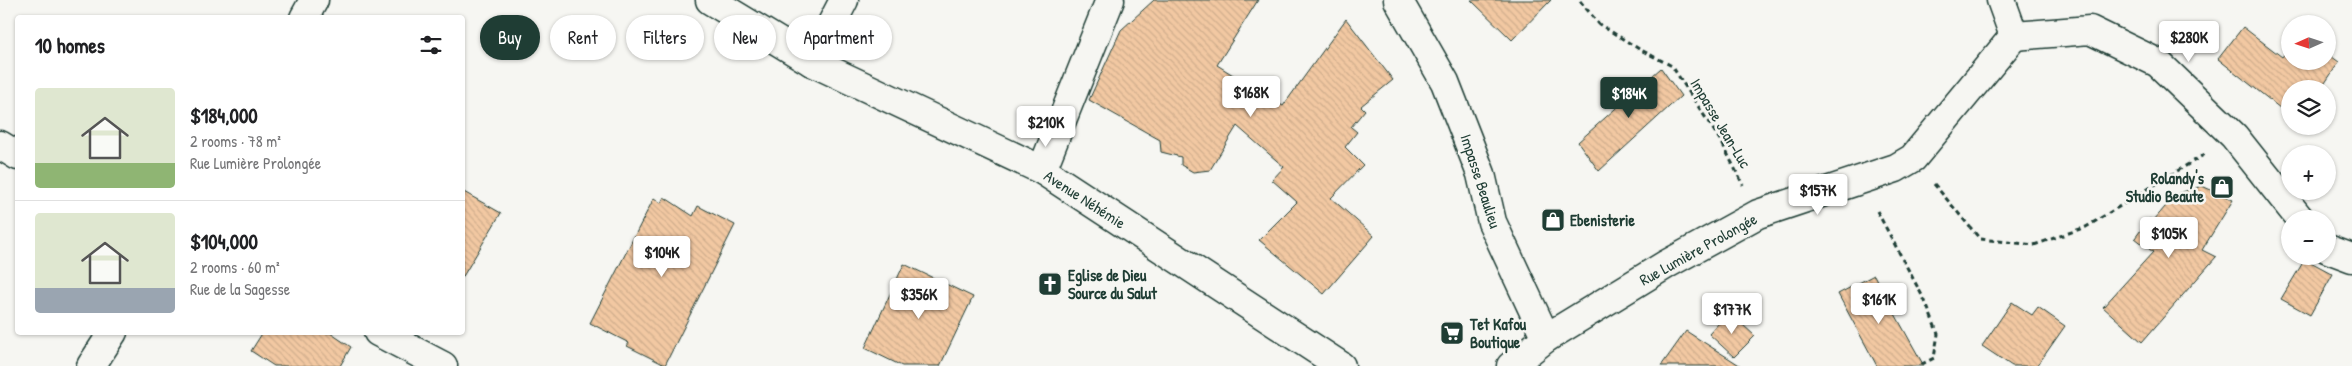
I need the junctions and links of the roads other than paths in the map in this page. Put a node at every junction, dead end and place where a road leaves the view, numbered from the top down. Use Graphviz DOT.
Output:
graph roads {
  1 [pos="314,0"];
  2 [pos="710,0"];
  3 [pos="844,0"];
  4 [pos="1110,0"];
  5 [pos="1398,0"];
  6 [pos="2001,0"];
  7 [pos="306,15"];
  8 [pos="2014,36"];
  9 [pos="812,62"];
  10 [pos="0,145"];
  11 [pos="15,154"];
  12 [pos="1042,170"];
  13 [pos="2293,210"];
  14 [pos="2336,252"];
  15 [pos="2352,258"];
  16 [pos="111,335"];
  17 [pos="384,335"];
  18 [pos="1546,338"];
  19 [pos="91,366"];
  20 [pos="443,366"];
  21 [pos="1341,366"];
  22 [pos="1511,366"];
  1 -- 7 [label="street"];
  2 -- 9 [label="street, Avenue Néhémie"];
  3 -- 9 [label="street"];
  4 -- 12 [label="street"];
  5 -- 18 [label="street, Impasse Beaulieu"];
  6 -- 8 [label="street"];
  8 -- 13 [label="street"];
  8 -- 18 [label="street, Rue Lumière Prolongée"];
  9 -- 12 [label="street, Avenue Néhémie"];
  10 -- 11 [label="street"];
  12 -- 21 [label="street, Avenue Néhémie"];
  14 -- 15 [label="street"];
  16 -- 19 [label="street"];
  17 -- 20 [label="street"];
  18 -- 22 [label="street, Rue Lumière Prolongée"];
}
